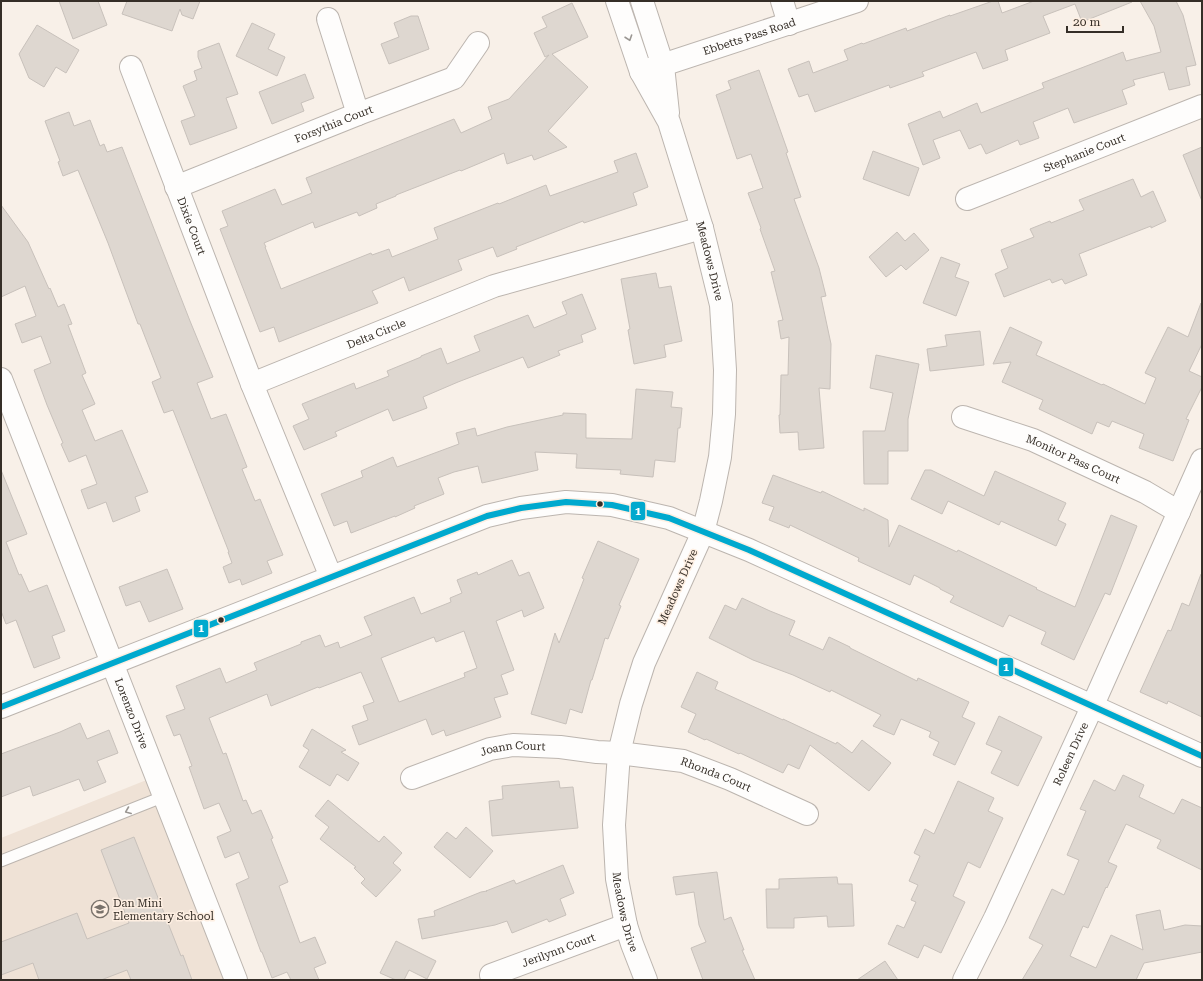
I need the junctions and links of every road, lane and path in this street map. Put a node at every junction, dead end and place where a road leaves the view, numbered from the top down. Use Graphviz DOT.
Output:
graph roads {
  1 [pos="617,1"];
  2 [pos="642,1"];
  3 [pos="782,1"];
  4 [pos="857,1"];
  5 [pos="328,20"];
  6 [pos="789,24"];
  7 [pos="478,43"];
  8 [pos="663,66"];
  9 [pos="131,67"];
  10 [pos="641,72"];
  11 [pos="1202,106"];
  12 [pos="358,114"];
  13 [pos="669,122"];
  14 [pos="176,187"];
  15 [pos="967,199"];
  16 [pos="702,228"];
  17 [pos="1,379"];
  18 [pos="252,384"];
  19 [pos="963,417"];
  20 [pos="1202,460"];
  21 [pos="1179,512"];
  22 [pos="703,532"];
  23 [pos="331,577"];
  24 [pos="112,663"];
  25 [pos="1,707"];
  26 [pos="1092,707"];
  27 [pos="619,753"];
  28 [pos="1202,756"];
  29 [pos="412,778"];
  30 [pos="164,796"];
  31 [pos="807,814"];
  32 [pos="1,861"];
  33 [pos="626,925"];
  34 [pos="491,975"];
  35 [pos="236,980"];
  36 [pos="646,980"];
  37 [pos="964,980"];
  1 -- 10 [label="street, Meadows Drive, one-way"];
  2 -- 8 [label="street, Meadows Drive"];
  3 -- 6 [label="street"];
  4 -- 6 [label="street, Ebbetts Pass Road"];
  5 -- 12 [label="street"];
  6 -- 8 [label="street, Ebbetts Pass Road"];
  7 -- 12 [label="street, Forsythia Court"];
  8 -- 10 [label="street, Ebbetts Pass Road"];
  8 -- 13 [label="street, Meadows Drive"];
  9 -- 14 [label="street, Dixie Court"];
  10 -- 13 [label="street, Meadows Drive"];
  11 -- 15 [label="street, Stephanie Court"];
  12 -- 14 [label="street, Forsythia Court"];
  13 -- 16 [label="street, Meadows Drive"];
  14 -- 18 [label="street, Dixie Court"];
  16 -- 18 [label="street, Delta Circle"];
  16 -- 22 [label="street, Meadows Drive"];
  17 -- 24 [label="street, Lorenzo Drive"];
  18 -- 23 [label="street"];
  19 -- 21 [label="street, Monitor Pass Court"];
  20 -- 21 [label="street, Roleen Drive"];
  21 -- 26 [label="street, Roleen Drive"];
  22 -- 23 [label="street"];
  22 -- 26 [label="street"];
  22 -- 27 [label="street, Meadows Drive"];
  23 -- 24 [label="street"];
  24 -- 25 [label="street"];
  24 -- 30 [label="street, Lorenzo Drive"];
  26 -- 28 [label="street"];
  26 -- 37 [label="street, Roleen Drive"];
  27 -- 29 [label="street, Joann Court"];
  27 -- 31 [label="street, Rhonda Court"];
  27 -- 33 [label="street, Meadows Drive"];
  30 -- 32 [label="lane, one-way"];
  30 -- 35 [label="street, Lorenzo Drive"];
  33 -- 34 [label="street, Jerilynn Court"];
  33 -- 36 [label="street, Meadows Drive"];
}
